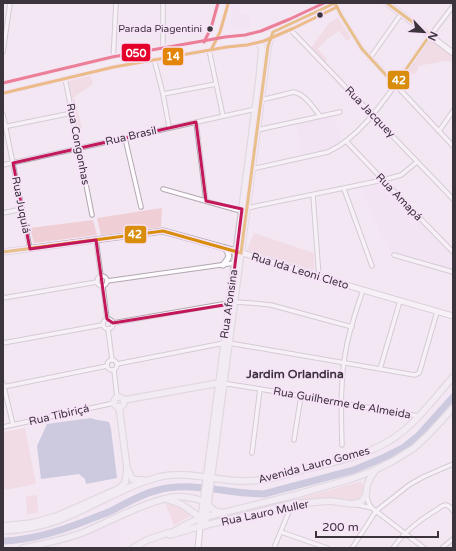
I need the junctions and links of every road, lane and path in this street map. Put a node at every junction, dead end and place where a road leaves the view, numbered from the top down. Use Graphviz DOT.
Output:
graph roads {
  1 [pos="10,3"];
  2 [pos="116,3"];
  3 [pos="163,3"];
  4 [pos="224,3"];
  5 [pos="319,3"];
  6 [pos="335,3"];
  7 [pos="387,3"];
  8 [pos="453,6"];
  9 [pos="314,14"];
  10 [pos="401,14"];
  11 [pos="287,26"];
  12 [pos="215,31"];
  13 [pos="273,32"];
  14 [pos="4,36"];
  15 [pos="430,36"];
  16 [pos="255,38"];
  17 [pos="226,42"];
  18 [pos="208,45"];
  19 [pos="3,52"];
  20 [pos="163,53"];
  21 [pos="453,53"];
  22 [pos="153,55"];
  23 [pos="370,58"];
  24 [pos="113,62"];
  25 [pos="64,73"];
  26 [pos="216,84"];
  27 [pos="395,85"];
  28 [pos="3,88"];
  29 [pos="163,94"];
  30 [pos="261,100"];
  31 [pos="258,108"];
  32 [pos="453,111"];
  33 [pos="340,112"];
  34 [pos="72,113"];
  35 [pos="3,114"];
  36 [pos="373,115"];
  37 [pos="223,116"];
  38 [pos="320,116"];
  39 [pos="196,122"];
  40 [pos="4,127"];
  41 [pos="169,127"];
  42 [pos="257,130"];
  43 [pos="439,130"];
  44 [pos="125,138"];
  45 [pos="346,141"];
  46 [pos="453,146"];
  47 [pos="79,149"];
  48 [pos="417,162"];
  49 [pos="13,163"];
  50 [pos="3,165"];
  51 [pos="252,169"];
  52 [pos="383,180"];
  53 [pos="163,189"];
  54 [pos="344,189"];
  55 [pos="313,195"];
  56 [pos="453,199"];
  57 [pos="206,201"];
  58 [pos="141,208"];
  59 [pos="22,209"];
  60 [pos="244,209"];
  61 [pos="3,213"];
  62 [pos="92,214"];
  63 [pos="96,240"];
  64 [pos="225,248"];
  65 [pos="30,249"];
  66 [pos="3,252"];
  67 [pos="239,252"];
  68 [pos="453,252"];
  69 [pos="394,255"];
  70 [pos="235,263"];
  71 [pos="223,265"];
  72 [pos="372,266"];
  73 [pos="452,271"];
  74 [pos="101,276"];
  75 [pos="319,276"];
  76 [pos="107,281"];
  77 [pos="97,282"];
  78 [pos="103,286"];
  79 [pos="363,290"];
  80 [pos="3,298"];
  81 [pos="400,301"];
  82 [pos="232,303"];
  83 [pos="437,312"];
  84 [pos="453,316"];
  85 [pos="107,319"];
  86 [pos="113,323"];
  87 [pos="102,325"];
  88 [pos="352,327"];
  89 [pos="108,329"];
  90 [pos="3,343"];
  91 [pos="226,343"];
  92 [pos="112,360"];
  93 [pos="344,363"];
  94 [pos="117,364"];
  95 [pos="107,366"];
  96 [pos="380,369"];
  97 [pos="114,370"];
  98 [pos="453,377"];
  99 [pos="221,383"];
  100 [pos="3,386"];
  101 [pos="260,389"];
  102 [pos="301,396"];
  103 [pos="117,402"];
  104 [pos="341,403"];
  105 [pos="453,408"];
  106 [pos="418,416"];
  107 [pos="12,425"];
  108 [pos="3,427"];
  109 [pos="294,440"];
  110 [pos="342,445"];
  111 [pos="252,453"];
  112 [pos="453,464"];
  113 [pos="127,468"];
  114 [pos="376,469"];
  115 [pos="352,479"];
  116 [pos="148,480"];
  117 [pos="209,480"];
  118 [pos="367,486"];
  119 [pos="366,495"];
  120 [pos="164,499"];
  121 [pos="206,499"];
  122 [pos="292,504"];
  123 [pos="353,504"];
  124 [pos="374,509"];
  125 [pos="453,511"];
  126 [pos="225,513"];
  127 [pos="204,518"];
  128 [pos="3,526"];
  129 [pos="203,526"];
  130 [pos="3,531"];
  131 [pos="281,532"];
  132 [pos="405,533"];
  133 [pos="152,538"];
  134 [pos="453,539"];
  135 [pos="23,548"];
  136 [pos="133,548"];
  137 [pos="198,548"];
  138 [pos="274,548"];
  139 [pos="327,548"];
  140 [pos="352,548"];
  141 [pos="394,548"];
  142 [pos="424,548"];
  143 [pos="442,548"];
  1 -- 14 [label="street"];
  2 -- 24 [label="street"];
  3 -- 20 [label="street"];
  4 -- 12 [label="main road"];
  5 -- 9 [label="main road"];
  6 -- 9 [label="main road"];
  6 -- 23 [label="street"];
  7 -- 10 [label="street"];
  8 -- 15 [label="street"];
  9 -- 11 [label="main road"];
  10 -- 15 [label="street"];
  10 -- 23 [label="street"];
  11 -- 13 [label="main road"];
  11 -- 36 [label="street, Rua Jacquey"];
  12 -- 17 [label="main road"];
  12 -- 18 [label="main road"];
  13 -- 16 [label="main road"];
  13 -- 30 [label="main road, Rua Afonsina"];
  14 -- 19 [label="street"];
  15 -- 21 [label="street"];
  15 -- 27 [label="street"];
  16 -- 17 [label="main road"];
  16 -- 31 [label="main road, Rua Afonsina"];
  17 -- 18 [label="main road"];
  18 -- 20 [label="main road"];
  18 -- 26 [label="street"];
  20 -- 22 [label="main road"];
  22 -- 24 [label="main road"];
  22 -- 29 [label="street"];
  23 -- 27 [label="street"];
  24 -- 25 [label="main road"];
  25 -- 28 [label="main road"];
  25 -- 34 [label="street, Rua Congonhas"];
  26 -- 29 [label="street"];
  26 -- 37 [label="street"];
  27 -- 36 [label="street"];
  27 -- 43 [label="street"];
  29 -- 41 [label="street"];
  30 -- 31 [label="main road, Rua Afonsina"];
  30 -- 38 [label="street"];
  31 -- 37 [label="street, Rua Brasil"];
  31 -- 42 [label="main road, Rua Afonsina"];
  31 -- 60 [label="main road, Rua Afonsina"];
  32 -- 43 [label="street"];
  33 -- 38 [label="street"];
  34 -- 40 [label="street"];
  34 -- 47 [label="street, Rua Congonhas"];
  35 -- 40 [label="street, Rua Juquiá"];
  36 -- 45 [label="street"];
  36 -- 48 [label="street, Rua Jacquey"];
  37 -- 39 [label="street, Rua Brasil"];
  38 -- 42 [label="street"];
  39 -- 41 [label="street, Rua Brasil"];
  39 -- 57 [label="street"];
  40 -- 49 [label="street, Rua Juquiá"];
  41 -- 44 [label="street, Rua Brasil"];
  42 -- 51 [label="main road, Rua Afonsina"];
  43 -- 46 [label="street"];
  44 -- 47 [label="street, Rua Brasil"];
  44 -- 58 [label="street"];
  45 -- 51 [label="street"];
  45 -- 52 [label="street, Rua Amapá"];
  47 -- 49 [label="street, Rua Brasil"];
  47 -- 62 [label="street, Rua Congonhas"];
  48 -- 52 [label="street"];
  48 -- 56 [label="street, Rua Jacquey"];
  49 -- 50 [label="street, Rua Brasil"];
  49 -- 59 [label="street, Rua Juquiá"];
  51 -- 60 [label="main road, Rua Afonsina"];
  52 -- 54 [label="street"];
  52 -- 68 [label="street, Rua Amapá"];
  53 -- 57 [label="street"];
  54 -- 55 [label="street"];
  54 -- 72 [label="street"];
  55 -- 60 [label="street"];
  55 -- 75 [label="street"];
  57 -- 60 [label="street"];
  59 -- 61 [label="street"];
  59 -- 65 [label="street, Rua Juquiá"];
  60 -- 67 [label="main road, Rua Afonsina"];
  63 -- 64 [label="street, Rua Ida Leoni Cleto"];
  63 -- 65 [label="street, Rua Ida Leoni Cleto"];
  63 -- 74 [label="street"];
  64 -- 67 [label="street, Rua Ida Leoni Cleto"];
  64 -- 71 [label="street"];
  65 -- 66 [label="street, Rua Ida Leoni Cleto"];
  67 -- 70 [label="main road, Rua Afonsina"];
  67 -- 75 [label="street, Rua Ida Leoni Cleto"];
  67 -- 82 [label="main road, Rua Afonsina"];
  69 -- 73 [label="street"];
  70 -- 71 [label="street"];
  70 -- 82 [label="main road, Rua Afonsina"];
  71 -- 76 [label="street"];
  74 -- 76 [label="street"];
  74 -- 77 [label="street"];
  75 -- 79 [label="street, Rua Ida Leoni Cleto"];
  76 -- 78 [label="street"];
  77 -- 78 [label="street"];
  77 -- 80 [label="street"];
  78 -- 85 [label="street"];
  79 -- 81 [label="street, Rua Ida Leoni Cleto"];
  79 -- 88 [label="street"];
  81 -- 83 [label="street, Rua Ida Leoni Cleto"];
  81 -- 96 [label="street"];
  82 -- 86 [label="street"];
  82 -- 88 [label="street"];
  82 -- 91 [label="main road, Rua Afonsina"];
  83 -- 84 [label="street, Rua Ida Leoni Cleto"];
  83 -- 96 [label="street"];
  85 -- 86 [label="street"];
  85 -- 87 [label="street"];
  86 -- 89 [label="street"];
  87 -- 89 [label="street"];
  87 -- 90 [label="street"];
  88 -- 93 [label="street"];
  89 -- 92 [label="street"];
  91 -- 93 [label="street"];
  91 -- 94 [label="street"];
  91 -- 99 [label="main road, Rua Afonsina"];
  92 -- 94 [label="street"];
  92 -- 95 [label="street"];
  93 -- 96 [label="street"];
  93 -- 104 [label="street"];
  94 -- 97 [label="street"];
  95 -- 97 [label="street"];
  95 -- 100 [label="street"];
  97 -- 103 [label="street"];
  98 -- 106 [label="main road, Avenida Lauro Gomes"];
  99 -- 101 [label="street, Rua Guilherme de Almeida"];
  99 -- 103 [label="main road, Rua Guilherme de Almeida"];
  99 -- 117 [label="main road, Rua Afonsina"];
  100 -- 107 [label="street"];
  101 -- 102 [label="street, Rua Guilherme de Almeida"];
  101 -- 111 [label="street"];
  102 -- 104 [label="street, Rua Guilherme de Almeida"];
  102 -- 109 [label="street"];
  103 -- 107 [label="street, Rua Tibiriçá"];
  103 -- 113 [label="main road"];
  104 -- 106 [label="street, Rua Guilherme de Almeida"];
  104 -- 110 [label="street"];
  105 -- 114 [label="main road, Avenida Lauro Gomes"];
  106 -- 117 [label="main road, Avenida Lauro Gomes"];
  107 -- 108 [label="street, Rua Tibiriçá"];
  112 -- 124 [label="street"];
  113 -- 116 [label="main road, Avenida Lauro Gomes"];
  113 -- 128 [label="main road"];
  114 -- 115 [label="main road, Rua Lauro Muller"];
  114 -- 118 [label="main road, Avenida Lauro Gomes"];
  115 -- 118 [label="main road"];
  115 -- 126 [label="main road, Rua Lauro Muller"];
  116 -- 117 [label="main road, Avenida Lauro Gomes"];
  116 -- 130 [label="main road, Avenida Lauro Gomes"];
  117 -- 121 [label="main road, Rua Afonsina"];
  118 -- 119 [label="main road"];
  119 -- 123 [label="main road"];
  119 -- 124 [label="street"];
  120 -- 121 [label="main road"];
  120 -- 127 [label="main road"];
  120 -- 135 [label="main road"];
  121 -- 126 [label="main road"];
  121 -- 127 [label="main road, Rua Afonsina"];
  122 -- 123 [label="main road, Rua Lauro Muller"];
  122 -- 129 [label="main road, Rua Lauro Muller"];
  122 -- 131 [label="street"];
  123 -- 124 [label="street"];
  124 -- 132 [label="street"];
  124 -- 140 [label="street"];
  125 -- 132 [label="street"];
  126 -- 127 [label="main road, Rua Lauro Muller"];
  127 -- 129 [label="main road, Rua Afonsina"];
  127 -- 133 [label="main road, Rua Lauro Muller"];
  129 -- 133 [label="main road, Rua Lauro Muller"];
  129 -- 137 [label="street, Rua Afonsina"];
  131 -- 138 [label="street"];
  131 -- 139 [label="street"];
  132 -- 141 [label="street"];
  132 -- 142 [label="street"];
  133 -- 136 [label="main road, Rua Lauro Muller"];
  134 -- 143 [label="street"];
}
